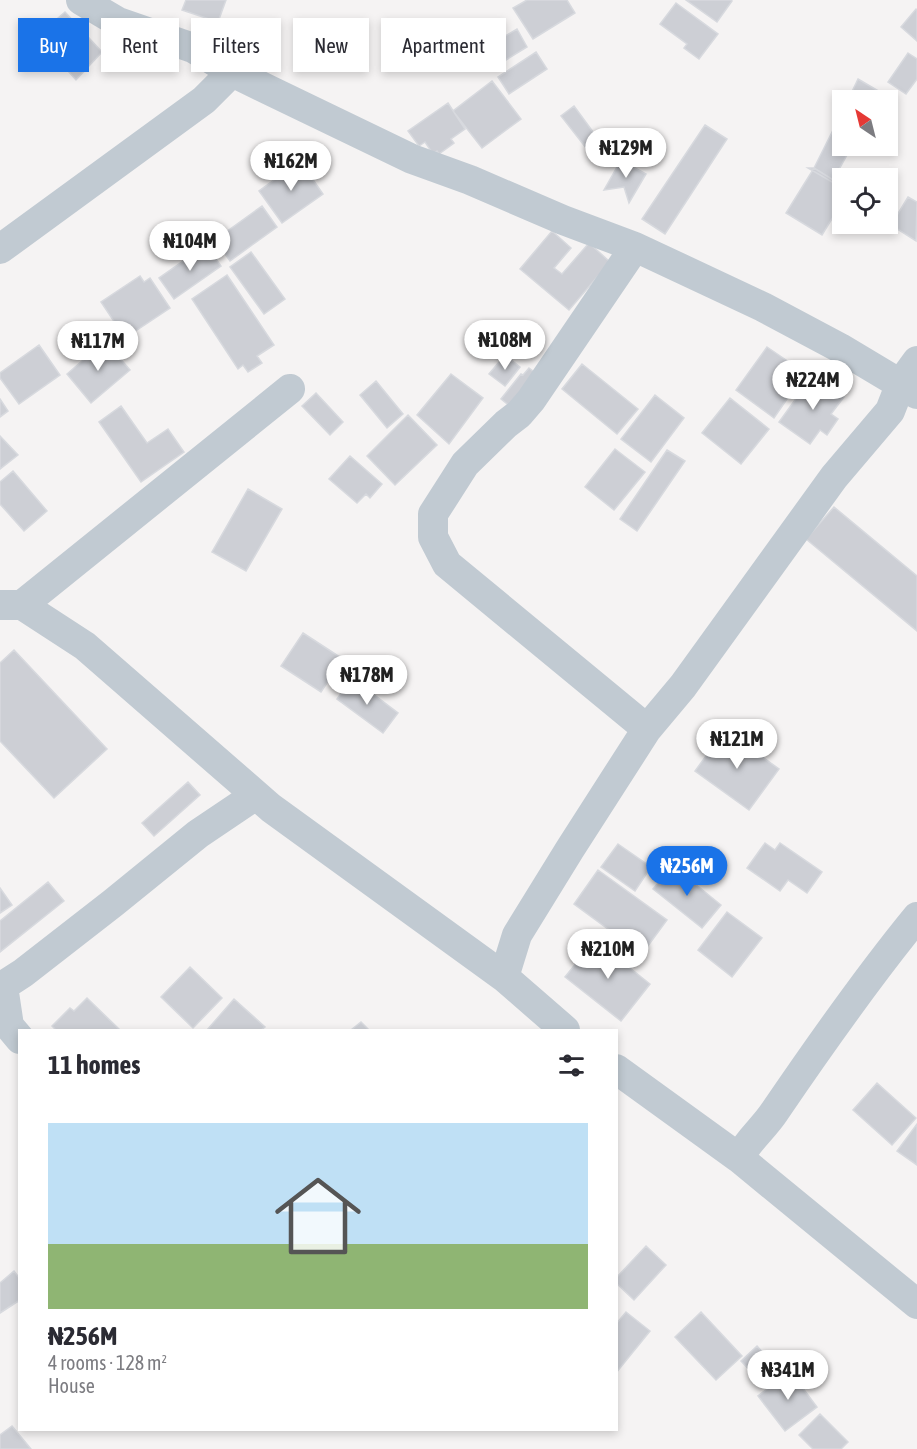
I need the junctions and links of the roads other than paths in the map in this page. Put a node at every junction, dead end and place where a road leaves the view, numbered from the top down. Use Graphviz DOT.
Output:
graph roads {
  1 [pos="81,0"];
  2 [pos="191,47"];
  3 [pos="232,72"];
  4 [pos="635,247"];
  5 [pos="0,249"];
  6 [pos="912,380"];
  7 [pos="290,389"];
  8 [pos="11,605"];
  9 [pos="648,729"];
  10 [pos="256,795"];
  11 [pos="917,917"];
  12 [pos="504,977"];
  13 [pos="1,987"];
  14 [pos="564,1029"];
  15 [pos="18,1037"];
  16 [pos="618,1070"];
  17 [pos="739,1158"];
  18 [pos="917,1304"];
  1 -- 2 [label="street"];
  3 -- 4 [label="street"];
  3 -- 5 [label="street"];
  4 -- 6 [label="street"];
  4 -- 9 [label="street"];
  6 -- 9 [label="street"];
  7 -- 8 [label="street"];
  8 -- 10 [label="street"];
  9 -- 12 [label="street"];
  10 -- 12 [label="street"];
  10 -- 13 [label="street"];
  11 -- 17 [label="street"];
  12 -- 14 [label="street"];
  13 -- 15 [label="street"];
  16 -- 17 [label="street"];
  17 -- 18 [label="street"];
}
